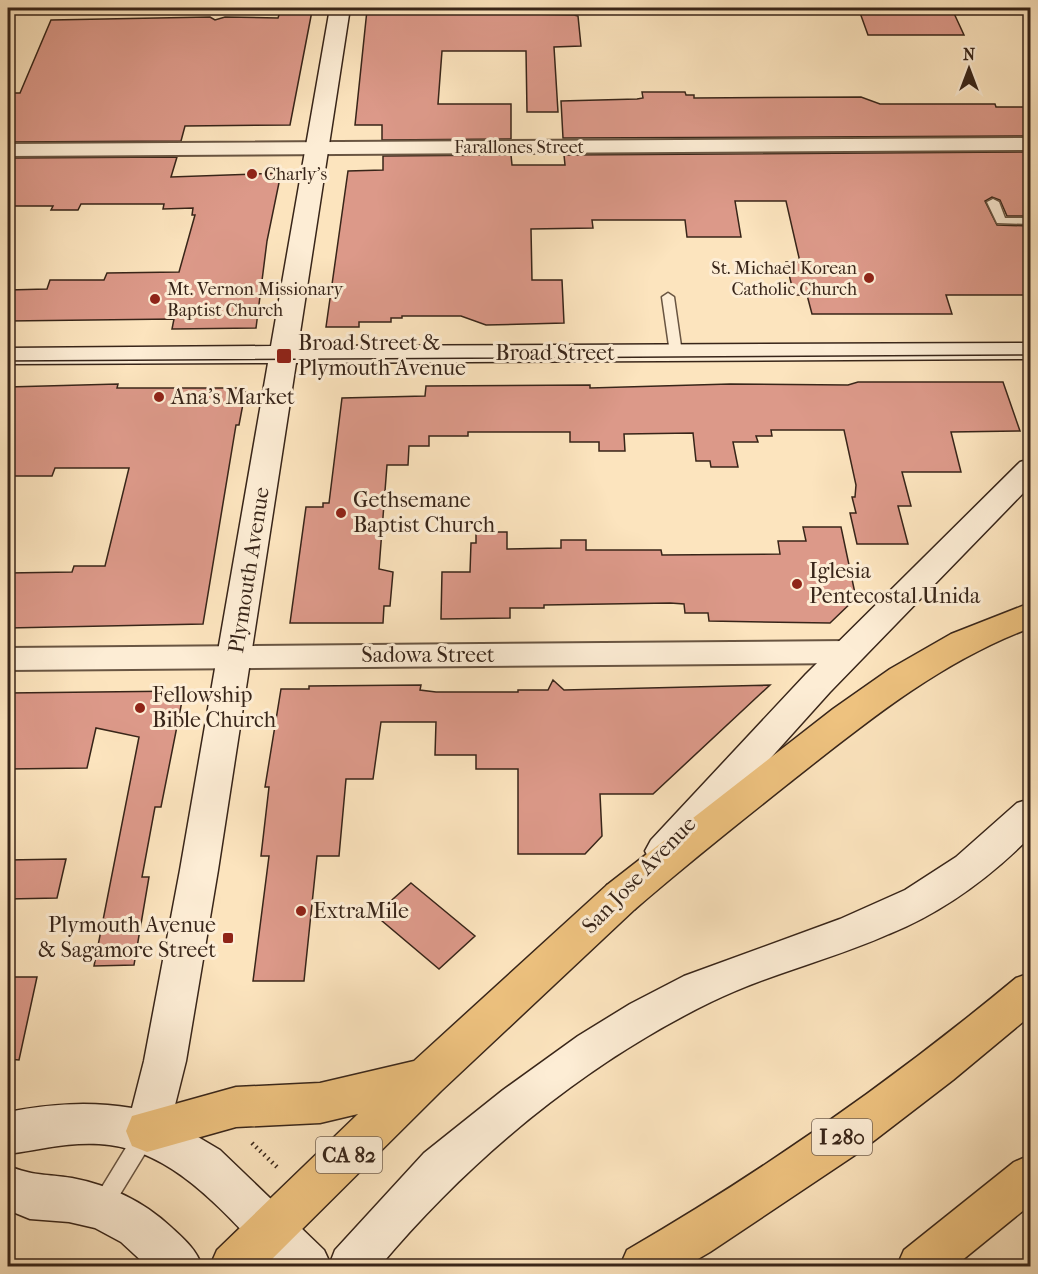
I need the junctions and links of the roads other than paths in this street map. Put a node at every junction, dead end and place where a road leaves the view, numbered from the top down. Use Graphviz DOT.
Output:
graph roads {
  1 [pos="340,8"];
  2 [pos="1030,144"];
  3 [pos="317,148"];
  4 [pos="8,150"];
  5 [pos="993,202"];
  6 [pos="1030,221"];
  7 [pos="668,297"];
  8 [pos="1022,352"];
  9 [pos="676,353"];
  10 [pos="284,355"];
  11 [pos="8,356"];
  12 [pos="1030,469"];
  13 [pos="1030,615"];
  14 [pos="848,652"];
  15 [pos="235,657"];
  16 [pos="8,659"];
  17 [pos="1030,814"];
  18 [pos="621,897"];
  19 [pos="1030,991"];
  20 [pos="426,1077"];
  21 [pos="147,1131"];
  22 [pos="8,1133"];
  23 [pos="1030,1177"];
  24 [pos="8,1188"];
  25 [pos="101,1207"];
  26 [pos="270,1231"];
  27 [pos="179,1266"];
  28 [pos="233,1266"];
  29 [pos="308,1266"];
  30 [pos="351,1266"];
  31 [pos="643,1266"];
  32 [pos="920,1266"];
  1 -- 3 [label="street, Plymouth Avenue"];
  2 -- 3 [label="street, Farallones Street"];
  3 -- 4 [label="street, Farallones Street"];
  3 -- 10 [label="street, Plymouth Avenue"];
  5 -- 6 [label="lane"];
  7 -- 9 [label="lane"];
  8 -- 9 [label="street, Broad Street"];
  9 -- 10 [label="street, Broad Street"];
  10 -- 11 [label="street, Broad Street"];
  10 -- 15 [label="street, Plymouth Avenue"];
  12 -- 14 [label="street, San Jose Avenue"];
  13 -- 18 [label="main road"];
  14 -- 15 [label="street, Sadowa Street"];
  14 -- 18 [label="street, San Jose Avenue"];
  15 -- 16 [label="street, Sadowa Street"];
  15 -- 21 [label="street, Plymouth Avenue"];
  17 -- 30 [label="street"];
  18 -- 20 [label="main road, San Jose Avenue / CA 82"];
  19 -- 31 [label="main road, I 280"];
  20 -- 21 [label="main road"];
  20 -- 26 [label="main road, San Jose Avenue / CA 82"];
  21 -- 22 [label="street"];
  21 -- 25 [label="lane"];
  21 -- 26 [label="street"];
  23 -- 32 [label="main road"];
  24 -- 25 [label="street"];
  25 -- 27 [label="street"];
  26 -- 28 [label="main road, San Jose Avenue / CA 82"];
  26 -- 29 [label="street"];
}
